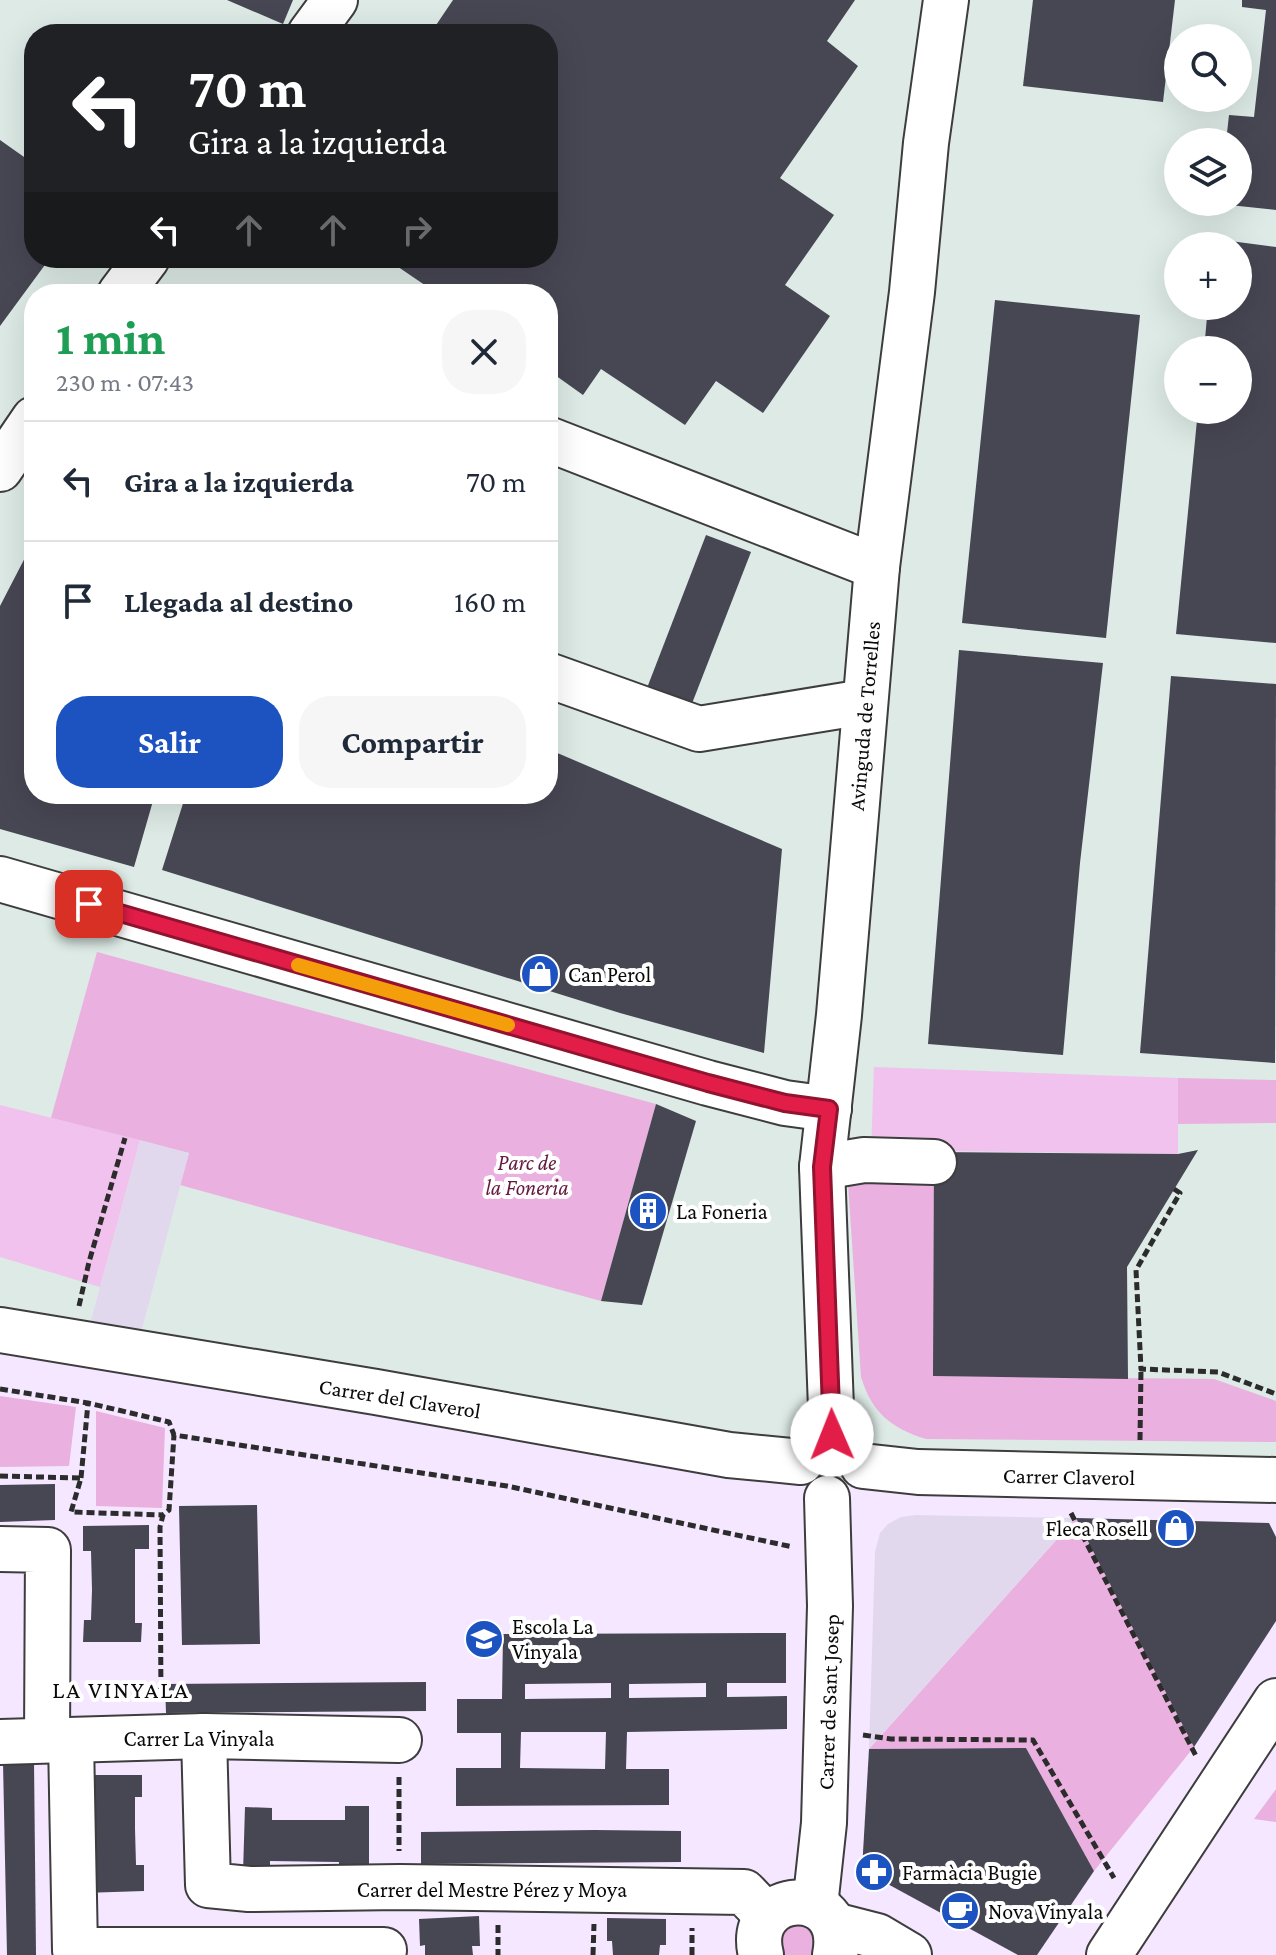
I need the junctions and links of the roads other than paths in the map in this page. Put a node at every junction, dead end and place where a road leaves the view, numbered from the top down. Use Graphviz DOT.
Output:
graph roads {
  1 [pos="335,0"];
  2 [pos="946,0"];
  3 [pos="317,24"];
  4 [pos="24,434"];
  5 [pos="558,443"];
  6 [pos="0,469"];
  7 [pos="877,567"];
  8 [pos="558,679"];
  9 [pos="864,702"];
  10 [pos="0,879"];
  11 [pos="829,1109"];
  12 [pos="934,1162"];
  13 [pos="822,1167"];
  14 [pos="0,1330"];
  15 [pos="816,1449"];
  16 [pos="863,1466"];
  17 [pos="1276,1480"];
  18 [pos="827,1498"];
  19 [pos="0,1549"];
  20 [pos="1276,1701"];
  21 [pos="204,1736"];
  22 [pos="59,1739"];
  23 [pos="399,1740"];
  24 [pos="0,1742"];
  25 [pos="828,1929"];
  26 [pos="764,1935"];
  27 [pos="384,1950"];
  28 [pos="909,1955"];
  29 [pos="1109,1955"];
  1 -- 3 [label="street"];
  2 -- 7 [label="street, Avinguda de Torrelles"];
  4 -- 6 [label="street"];
  5 -- 7 [label="street"];
  7 -- 9 [label="street, Avinguda de Torrelles"];
  8 -- 9 [label="street"];
  9 -- 11 [label="street, Avinguda de Torrelles"];
  10 -- 11 [label="street"];
  11 -- 13 [label="street, Avinguda de Torrelles"];
  12 -- 13 [label="street"];
  13 -- 15 [label="street, Avinguda de Torrelles"];
  14 -- 15 [label="street, Carrer del Claverol"];
  15 -- 16 [label="street"];
  15 -- 18 [label="street, Avinguda de Torrelles"];
  16 -- 17 [label="street, Carrer Claverol"];
  16 -- 18 [label="street"];
  18 -- 25 [label="street, Carrer de Sant Josep"];
  19 -- 22 [label="street"];
  20 -- 29 [label="street"];
  21 -- 22 [label="street, Carrer La Vinyala"];
  21 -- 23 [label="street, Carrer La Vinyala"];
  21 -- 26 [label="street, Carrer del Mestre Pérez y Moya"];
  22 -- 24 [label="street, Carrer La Vinyala"];
  22 -- 27 [label="street"];
  25 -- 26 [label="street, Carrer del Mestre Pérez y Moya"];
  25 -- 28 [label="street, Carrer del Mestre Pérez y Moya"];
}
